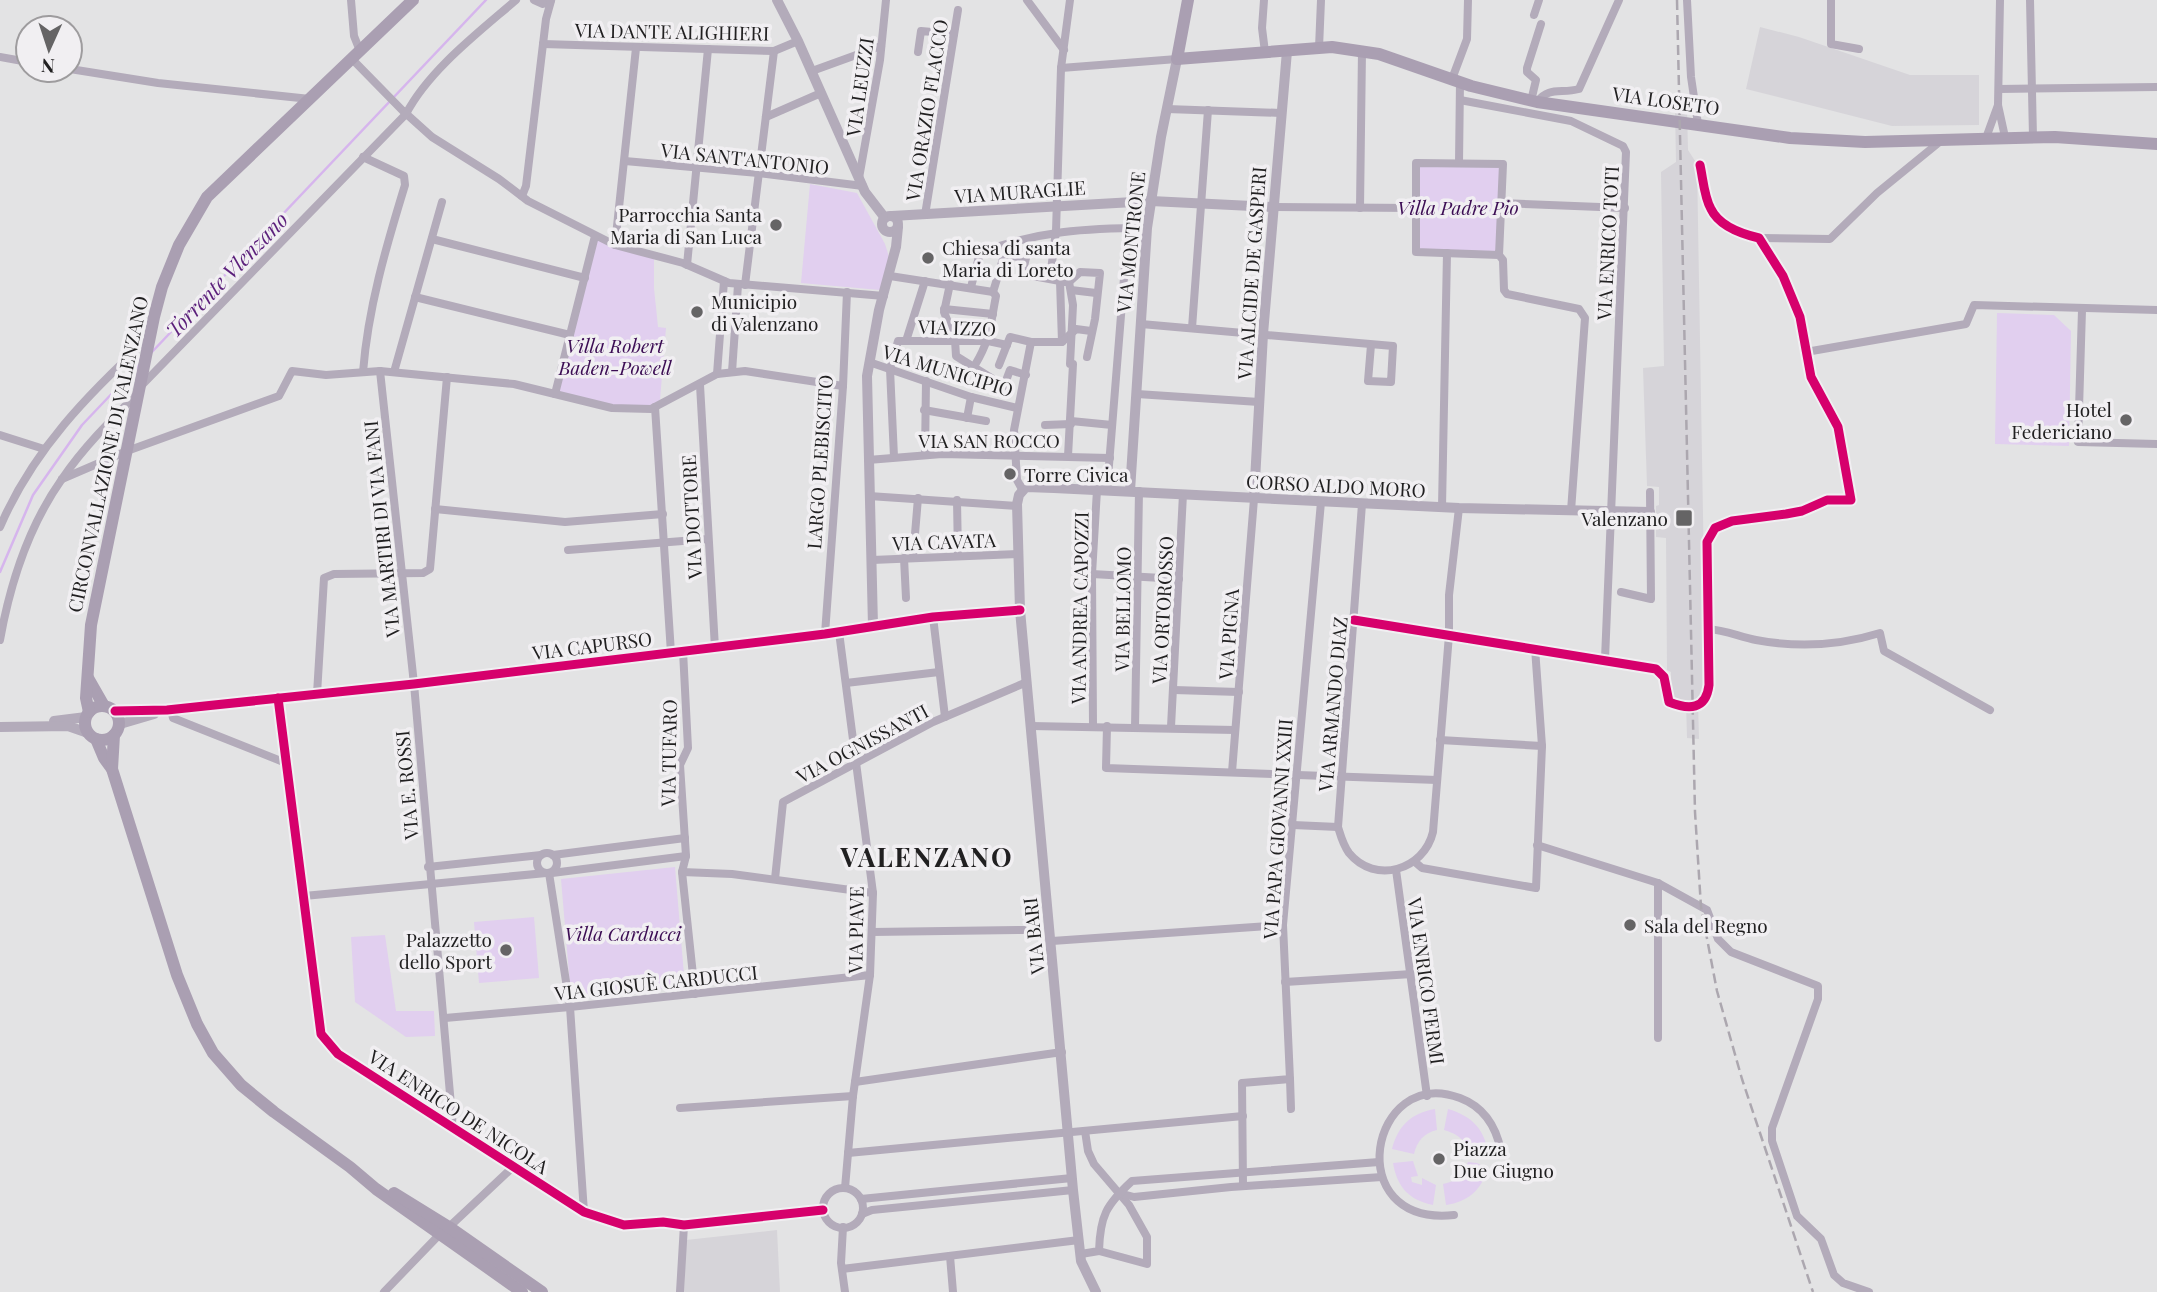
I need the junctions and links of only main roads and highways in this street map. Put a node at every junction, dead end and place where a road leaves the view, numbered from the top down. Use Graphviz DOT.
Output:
graph roads {
  1 [pos="413,0"];
  2 [pos="1188,0"];
  3 [pos="1177,59"];
  4 [pos="2157,144"];
  5 [pos="88,678"];
  6 [pos="87,715"];
  7 [pos="113,719"];
  8 [pos="92,736"];
  9 [pos="112,769"];
  10 [pos="445,1231"];
  11 [pos="522,1292"];
  12 [pos="542,1292"];
  1 -- 5 [label="main road, CIRCONVALLAZIONE DI VALENZANO"];
  2 -- 3 [label="main road, VIA MONTRONE"];
  3 -- 4 [label="main road, VIA LOSETO"];
  5 -- 6 [label="main road, CIRCONVALLAZIONE DI VALENZANO"];
  5 -- 7 [label="main road"];
  6 -- 7 [label="main road"];
  6 -- 8 [label="main road, CIRCONVALLAZIONE DI VALENZANO"];
  7 -- 8 [label="main road"];
  7 -- 9 [label="main road"];
  8 -- 9 [label="main road"];
  9 -- 10 [label="main road"];
  10 -- 11 [label="main road"];
  10 -- 12 [label="main road"];
}
